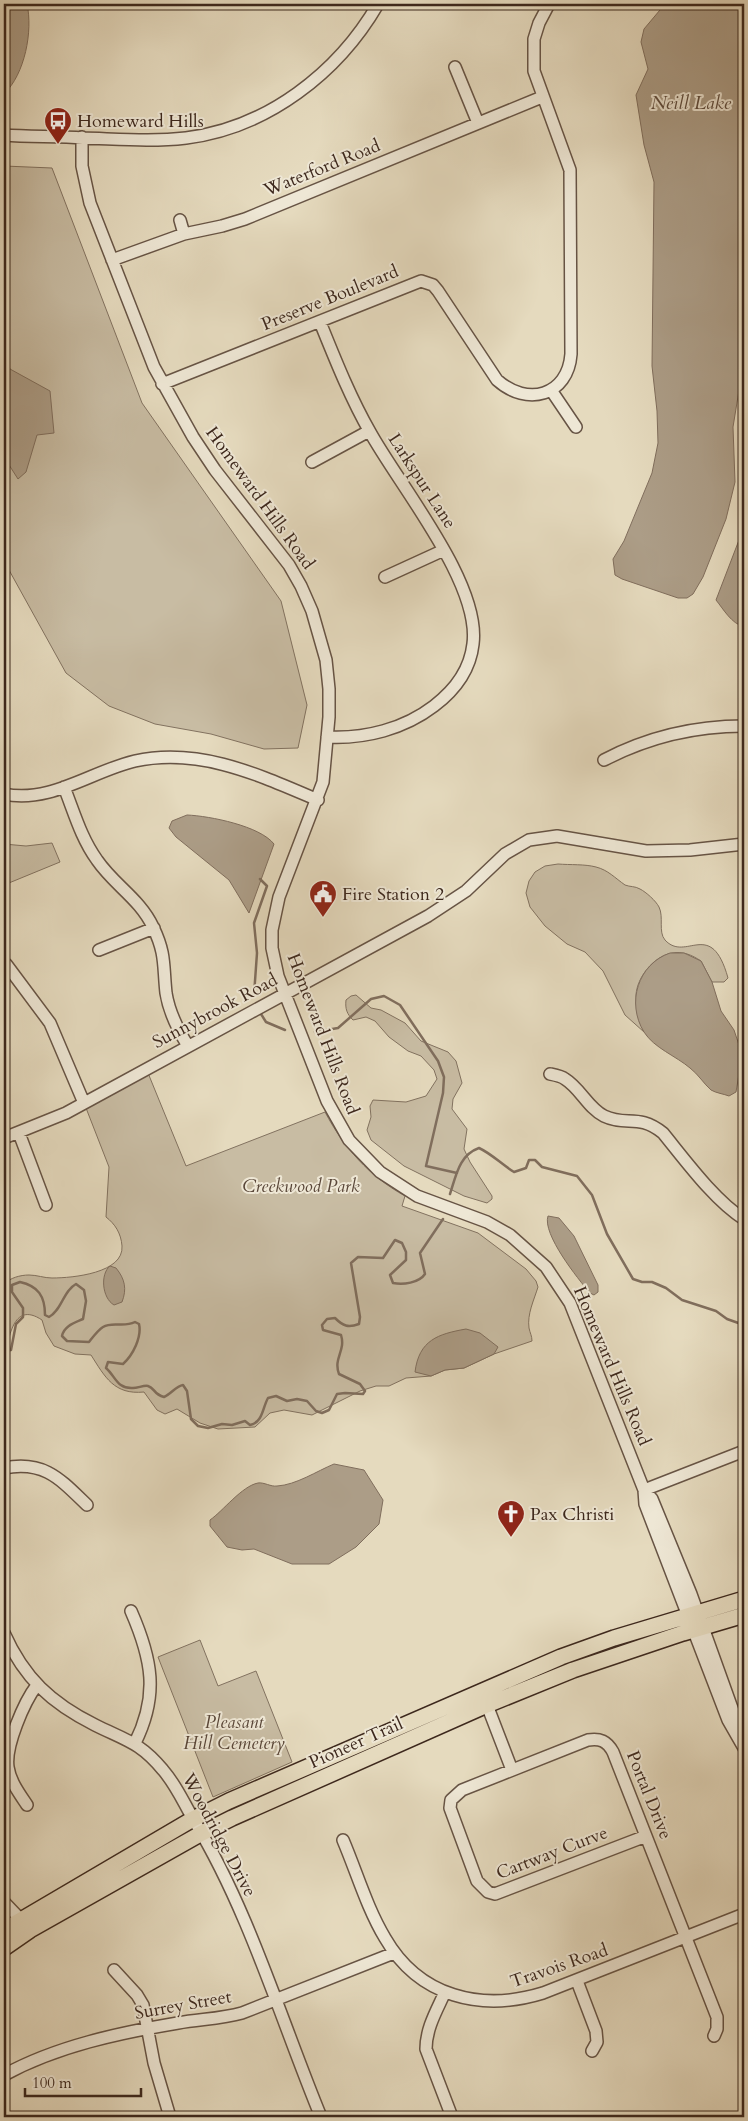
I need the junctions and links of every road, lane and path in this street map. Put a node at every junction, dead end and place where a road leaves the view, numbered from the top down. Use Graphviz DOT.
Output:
graph roads {
  1 [pos="378,4"];
  2 [pos="549,4"];
  3 [pos="455,67"];
  4 [pos="542,97"];
  5 [pos="478,123"];
  6 [pos="4,135"];
  7 [pos="82,137"];
  8 [pos="180,220"];
  9 [pos="184,234"];
  10 [pos="112,260"];
  11 [pos="320,322"];
  12 [pos="162,384"];
  13 [pos="551,390"];
  14 [pos="576,427"];
  15 [pos="369,431"];
  16 [pos="312,462"];
  17 [pos="444,550"];
  18 [pos="386,577"];
  19 [pos="744,726"];
  20 [pos="327,737"];
  21 [pos="604,760"];
  22 [pos="64,787"];
  23 [pos="4,794"];
  24 [pos="318,800"];
  25 [pos="744,844"];
  26 [pos="154,928"];
  27 [pos="99,950"];
  28 [pos="6,964"];
  29 [pos="285,993"];
  30 [pos="188,1046"];
  31 [pos="550,1074"];
  32 [pos="84,1102"];
  33 [pos="19,1133"];
  34 [pos="4,1138"];
  35 [pos="46,1205"];
  36 [pos="744,1219"];
  37 [pos="744,1452"];
  38 [pos="4,1468"];
  39 [pos="644,1490"];
  40 [pos="87,1505"];
  41 [pos="744,1599"];
  42 [pos="131,1611"];
  43 [pos="692,1614"];
  44 [pos="744,1615"];
  45 [pos="698,1629"];
  46 [pos="4,1633"];
  47 [pos="37,1685"];
  48 [pos="477,1693"];
  49 [pos="487,1706"];
  50 [pos="135,1743"];
  51 [pos="744,1748"];
  52 [pos="512,1770"];
  53 [pos="27,1805"];
  54 [pos="193,1819"];
  55 [pos="202,1833"];
  56 [pos="646,1836"];
  57 [pos="343,1840"];
  58 [pos="4,1902"];
  59 [pos="744,1914"];
  60 [pos="25,1924"];
  61 [pos="4,1930"];
  62 [pos="686,1938"];
  63 [pos="4,1948"];
  64 [pos="394,1953"];
  65 [pos="114,1970"];
  66 [pos="577,1981"];
  67 [pos="445,1992"];
  68 [pos="275,2001"];
  69 [pos="148,2028"];
  70 [pos="714,2036"];
  71 [pos="592,2051"];
  72 [pos="4,2075"];
  73 [pos="170,2117"];
  74 [pos="321,2117"];
  75 [pos="452,2117"];
  1 -- 7 [label="street"];
  2 -- 4 [label="street"];
  3 -- 5 [label="street"];
  4 -- 5 [label="street, Waterford Road"];
  4 -- 13 [label="street"];
  5 -- 9 [label="street, Waterford Road"];
  6 -- 7 [label="street"];
  7 -- 10 [label="street, Homeward Hills Road"];
  8 -- 9 [label="street"];
  9 -- 10 [label="street, Waterford Road"];
  10 -- 12 [label="street, Homeward Hills Road"];
  11 -- 12 [label="street, Preserve Boulevard"];
  11 -- 13 [label="street, Preserve Boulevard"];
  11 -- 15 [label="street, Larkspur Lane"];
  12 -- 20 [label="street, Homeward Hills Road"];
  13 -- 14 [label="street"];
  15 -- 16 [label="street, Larkspur Lane"];
  15 -- 17 [label="street, Larkspur Lane"];
  17 -- 18 [label="street, Larkspur Lane"];
  17 -- 20 [label="street, Larkspur Lane"];
  19 -- 21 [label="street"];
  20 -- 24 [label="street, Homeward Hills Road"];
  22 -- 23 [label="street"];
  22 -- 24 [label="street"];
  22 -- 26 [label="street"];
  24 -- 29 [label="street, Homeward Hills Road"];
  25 -- 29 [label="street, Sunnybrook Road"];
  26 -- 27 [label="street"];
  26 -- 30 [label="street"];
  28 -- 32 [label="street"];
  29 -- 30 [label="street, Sunnybrook Road"];
  29 -- 39 [label="street, Homeward Hills Road"];
  30 -- 32 [label="street, Sunnybrook Road"];
  31 -- 36 [label="street"];
  32 -- 33 [label="street, Sunnybrook Road"];
  33 -- 34 [label="street, Sunnybrook Road"];
  33 -- 35 [label="street"];
  37 -- 39 [label="street"];
  38 -- 40 [label="street"];
  39 -- 43 [label="street, Homeward Hills Road"];
  41 -- 43 [label="main road, Pioneer Trail"];
  42 -- 50 [label="street"];
  43 -- 45 [label="street, Homeward Hills Road"];
  43 -- 48 [label="main road, Pioneer Trail"];
  44 -- 45 [label="main road, Pioneer Trail"];
  45 -- 49 [label="main road, Pioneer Trail"];
  45 -- 51 [label="street, Homeward Hills Road"];
  46 -- 47 [label="street, Woodridge Drive"];
  47 -- 50 [label="street, Woodridge Drive"];
  47 -- 53 [label="street"];
  48 -- 49 [label="street"];
  48 -- 54 [label="main road, Pioneer Trail"];
  49 -- 52 [label="street"];
  49 -- 55 [label="main road, Pioneer Trail"];
  50 -- 54 [label="street, Woodridge Drive"];
  52 -- 56 [label="street, Portal Drive"];
  52 -- 56 [label="street, Cartway Curve"];
  54 -- 55 [label="street, Woodridge Drive"];
  54 -- 60 [label="main road, Pioneer Trail"];
  55 -- 60 [label="main road, Pioneer Trail"];
  55 -- 68 [label="street, Woodridge Drive"];
  56 -- 62 [label="street, Portal Drive"];
  57 -- 64 [label="street, Travois Road"];
  58 -- 60 [label="street"];
  59 -- 62 [label="street, Travois Road"];
  60 -- 61 [label="main road, Pioneer Trail"];
  60 -- 63 [label="main road, Pioneer Trail"];
  62 -- 66 [label="street, Travois Road"];
  62 -- 70 [label="street, Portal Drive"];
  64 -- 67 [label="street, Travois Road"];
  64 -- 68 [label="street, Surrey Street"];
  65 -- 69 [label="street"];
  66 -- 67 [label="street, Travois Road"];
  66 -- 71 [label="street"];
  67 -- 75 [label="street"];
  68 -- 69 [label="street, Surrey Street"];
  68 -- 74 [label="street, Woodridge Drive"];
  69 -- 72 [label="street, Surrey Street"];
  69 -- 73 [label="street"];
}
